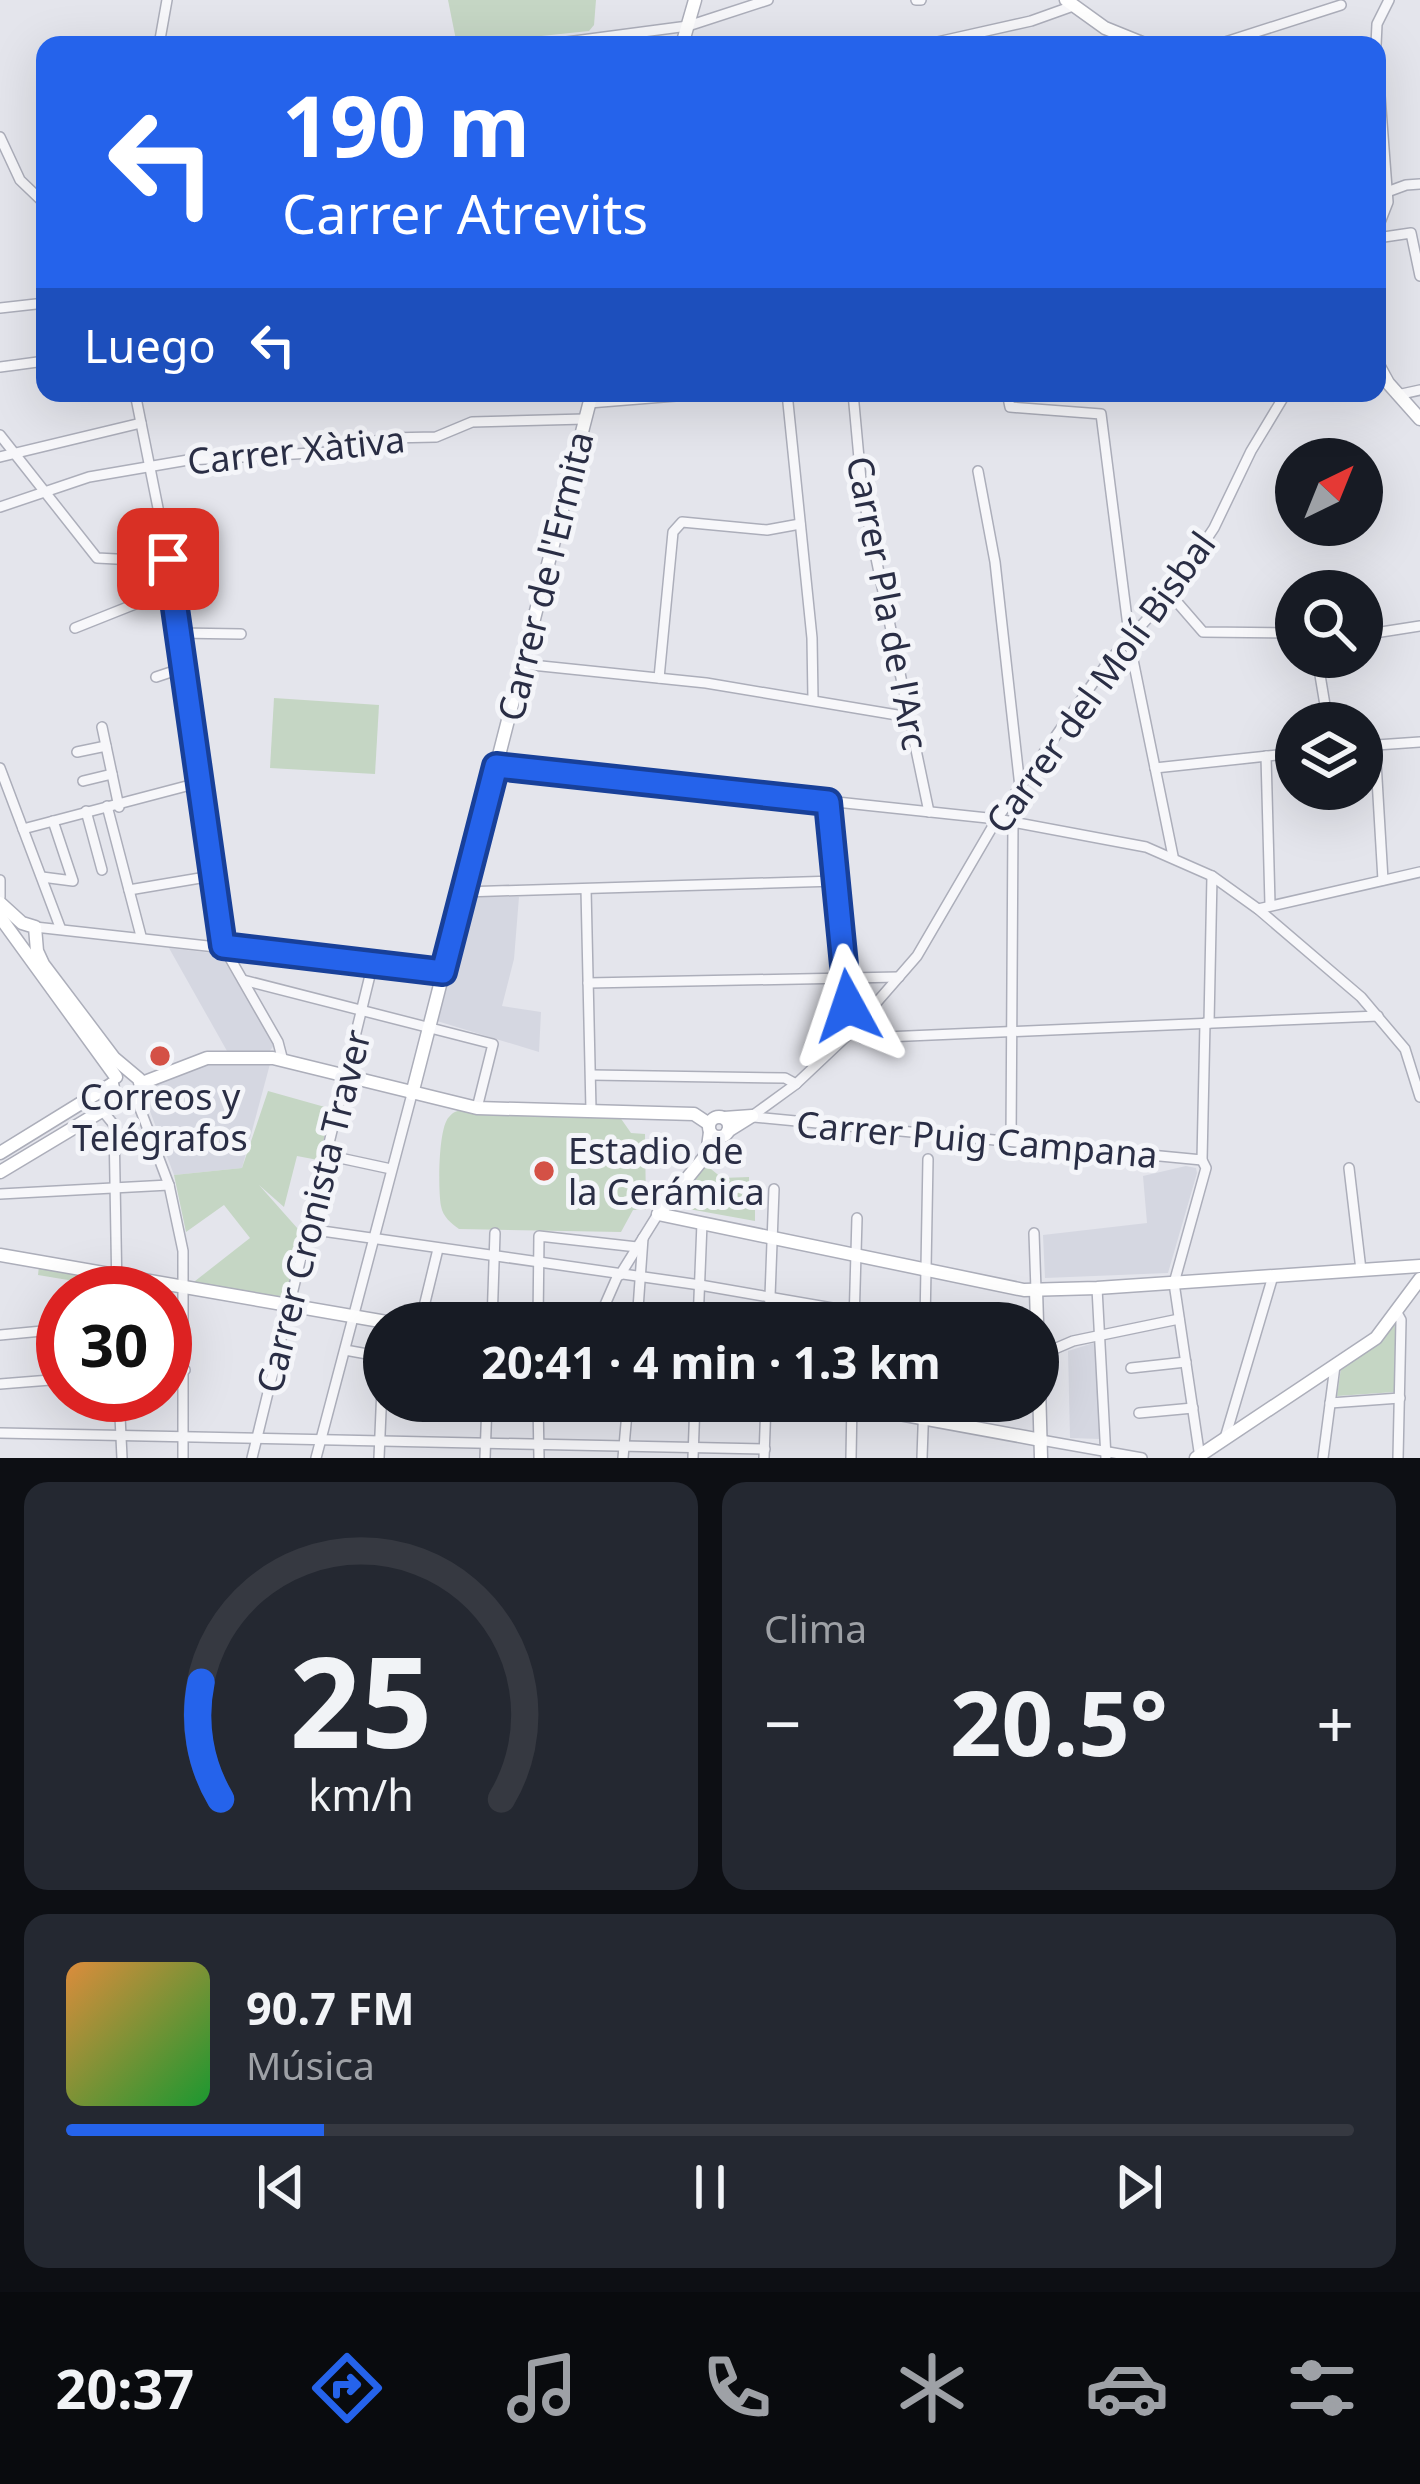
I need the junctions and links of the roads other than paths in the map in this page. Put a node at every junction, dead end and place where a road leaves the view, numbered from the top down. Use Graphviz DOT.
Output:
graph roads {
  1 [pos="167,0"];
  2 [pos="695,0"];
  3 [pos="768,0"];
  4 [pos="1389,0"];
  5 [pos="1069,3"];
  6 [pos="1341,4"];
  7 [pos="688,26"];
  8 [pos="161,36"];
  9 [pos="612,36"];
  10 [pos="685,36"];
  11 [pos="964,36"];
  12 [pos="1125,36"];
  13 [pos="1243,36"];
  14 [pos="1376,36"];
  15 [pos="0,136"];
  16 [pos="1386,178"];
  17 [pos="1420,184"];
  18 [pos="1387,192"];
  19 [pos="36,195"];
  20 [pos="1386,208"];
  21 [pos="1386,234"];
  22 [pos="1420,276"];
  23 [pos="36,304"];
  24 [pos="0,308"];
  25 [pos="36,362"];
  26 [pos="0,367"];
  27 [pos="1386,377"];
  28 [pos="1420,390"];
  29 [pos="1397,395"];
  30 [pos="137,402"];
  31 [pos="590,402"];
  32 [pos="788,402"];
  33 [pos="854,402"];
  34 [pos="1009,402"];
  35 [pos="1281,402"];
  36 [pos="585,419"];
  37 [pos="1420,419"];
  38 [pos="141,423"];
  39 [pos="0,435"];
  40 [pos="14,453"];
  41 [pos="0,457"];
  42 [pos="149,466"];
  43 [pos="978,471"];
  44 [pos="44,492"];
  45 [pos="0,507"];
  46 [pos="800,524"];
  47 [pos="166,551"];
  48 [pos="172,589"];
  49 [pos="1170,594"];
  50 [pos="1420,626"];
  51 [pos="75,628"];
  52 [pos="1383,632"];
  53 [pos="178,633"];
  54 [pos="1275,633"];
  55 [pos="242,634"];
  56 [pos="1130,637"];
  57 [pos="522,664"];
  58 [pos="183,668"];
  59 [pos="156,677"];
  60 [pos="659,678"];
  61 [pos="813,699"];
  62 [pos="909,718"];
  63 [pos="102,727"];
  64 [pos="1420,742"];
  65 [pos="1383,744"];
  66 [pos="106,746"];
  67 [pos="77,752"];
  68 [pos="1275,755"];
  69 [pos="1266,756"];
  70 [pos="496,766"];
  71 [pos="0,768"];
  72 [pos="1155,768"];
  73 [pos="112,775"];
  74 [pos="83,781"];
  75 [pos="198,783"];
  76 [pos="1020,787"];
  77 [pos="828,802"];
  78 [pos="113,806"];
  79 [pos="1379,810"];
  80 [pos="86,812"];
  81 [pos="929,812"];
  82 [pos="997,819"];
  83 [pos="53,821"];
  84 [pos="1013,821"];
  85 [pos="23,829"];
  86 [pos="1172,856"];
  87 [pos="102,870"];
  88 [pos="1420,872"];
  89 [pos="212,876"];
  90 [pos="1212,876"];
  91 [pos="42,877"];
  92 [pos="0,880"];
  93 [pos="1383,880"];
  94 [pos="836,881"];
  95 [pos="586,889"];
  96 [pos="129,890"];
  97 [pos="464,892"];
  98 [pos="0,900"];
  99 [pos="1270,904"];
  100 [pos="1258,909"];
  101 [pos="0,916"];
  102 [pos="60,927"];
  103 [pos="27,930"];
  104 [pos="140,936"];
  105 [pos="223,946"];
  106 [pos="373,963"];
  107 [pos="443,972"];
  108 [pos="899,977"];
  109 [pos="845,978"];
  110 [pos="241,980"];
  111 [pos="587,983"];
  112 [pos="362,1010"];
  113 [pos="1380,1016"];
  114 [pos="1207,1023"];
  115 [pos="429,1027"];
  116 [pos="1012,1032"];
  117 [pos="850,1033"];
  118 [pos="1405,1049"];
  119 [pos="1420,1057"];
  120 [pos="284,1061"];
  121 [pos="591,1075"];
  122 [pos="345,1077"];
  123 [pos="119,1078"];
  124 [pos="142,1083"];
  125 [pos="796,1084"];
  126 [pos="412,1094"];
  127 [pos="1420,1097"];
  128 [pos="136,1098"];
  129 [pos="120,1100"];
  130 [pos="476,1108"];
  131 [pos="101,1109"];
  132 [pos="590,1110"];
  133 [pos="752,1116"];
  134 [pos="719,1128"];
  135 [pos="1011,1140"];
  136 [pos="0,1153"];
  137 [pos="326,1155"];
  138 [pos="928,1159"];
  139 [pos="1204,1164"];
  140 [pos="1223,1167"];
  141 [pos="1349,1168"];
  142 [pos="392,1169"];
  143 [pos="0,1172"];
  144 [pos="169,1185"];
  145 [pos="116,1188"];
  146 [pos="774,1189"];
  147 [pos="0,1194"];
  148 [pos="658,1214"];
  149 [pos="857,1218"];
  150 [pos="702,1223"];
  151 [pos="308,1229"];
  152 [pos="1034,1233"];
  153 [pos="495,1234"];
  154 [pos="772,1238"];
  155 [pos="373,1239"];
  156 [pos="640,1242"];
  157 [pos="438,1249"];
  158 [pos="0,1255"];
  159 [pos="856,1255"];
  160 [pos="494,1257"];
  161 [pos="541,1264"];
  162 [pos="64,1266"];
  163 [pos="117,1266"];
  164 [pos="183,1266"];
  165 [pos="1420,1266"];
  166 [pos="927,1270"];
  167 [pos="1361,1270"];
  168 [pos="619,1275"];
  169 [pos="1273,1276"];
  170 [pos="642,1278"];
  171 [pos="1420,1279"];
  172 [pos="1174,1283"];
  173 [pos="700,1285"];
  174 [pos="192,1288"];
  175 [pos="1097,1288"];
  176 [pos="1036,1290"];
  177 [pos="770,1298"];
  178 [pos="425,1302"];
  179 [pos="493,1302"];
  180 [pos="539,1302"];
  181 [pos="607,1302"];
  182 [pos="640,1302"];
  183 [pos="699,1302"];
  184 [pos="770,1302"];
  185 [pos="788,1302"];
  186 [pos="854,1302"];
  187 [pos="924,1302"];
  188 [pos="1036,1302"];
  189 [pos="290,1305"];
  190 [pos="1396,1311"];
  191 [pos="352,1316"];
  192 [pos="363,1318"];
  193 [pos="1179,1319"];
  194 [pos="36,1332"];
  195 [pos="0,1335"];
  196 [pos="1100,1335"];
  197 [pos="1059,1348"];
  198 [pos="344,1350"];
  199 [pos="363,1353"];
  200 [pos="1186,1362"];
  201 [pos="1335,1366"];
  202 [pos="1131,1367"];
  203 [pos="36,1381"];
  204 [pos="0,1384"];
  205 [pos="1400,1398"];
  206 [pos="1330,1403"];
  207 [pos="1193,1408"];
  208 [pos="1139,1413"];
  209 [pos="121,1422"];
  210 [pos="184,1422"];
  211 [pos="381,1422"];
  212 [pos="487,1422"];
  213 [pos="538,1422"];
  214 [pos="626,1422"];
  215 [pos="694,1422"];
  216 [pos="765,1422"];
  217 [pos="852,1422"];
  218 [pos="923,1422"];
  219 [pos="944,1422"];
  220 [pos="1040,1422"];
  221 [pos="0,1433"];
  222 [pos="122,1435"];
  223 [pos="184,1437"];
  224 [pos="1225,1438"];
  225 [pos="257,1440"];
  226 [pos="1041,1440"];
  227 [pos="320,1441"];
  228 [pos="380,1442"];
  229 [pos="486,1444"];
  230 [pos="539,1445"];
  231 [pos="624,1445"];
  232 [pos="693,1453"];
  233 [pos="764,1453"];
  234 [pos="1106,1455"];
  235 [pos="1199,1457"];
  236 [pos="122,1458"];
  237 [pos="183,1458"];
  238 [pos="252,1458"];
  239 [pos="316,1458"];
  240 [pos="380,1458"];
  241 [pos="485,1458"];
  242 [pos="539,1458"];
  243 [pos="623,1458"];
  244 [pos="851,1458"];
  245 [pos="922,1458"];
  246 [pos="1041,1458"];
  247 [pos="1142,1458"];
  248 [pos="1323,1458"];
  249 [pos="1398,1458"];
  1 -- 8 [label="street"];
  2 -- 7 [label="main road"];
  3 -- 7 [label="street"];
  4 -- 14 [label="street"];
  5 -- 11 [label="street"];
  5 -- 12 [label="main road"];
  6 -- 13 [label="street"];
  7 -- 9 [label="street"];
  7 -- 10 [label="main road"];
  15 -- 19 [label="street"];
  16 -- 18 [label="street"];
  17 -- 18 [label="street"];
  18 -- 20 [label="street"];
  21 -- 22 [label="street"];
  23 -- 24 [label="street"];
  25 -- 26 [label="street"];
  27 -- 29 [label="main road"];
  28 -- 29 [label="street"];
  29 -- 37 [label="main road"];
  30 -- 38 [label="street"];
  31 -- 36 [label="main road, Carrer de l'Ermita"];
  32 -- 46 [label="street"];
  33 -- 62 [label="street, Carrer Pla de l'Arc"];
  34 -- 56 [label="street"];
  35 -- 49 [label="street, Carrer del Molí Bisbal"];
  36 -- 42 [label="street, Carrer Xàtiva"];
  36 -- 57 [label="main road, Carrer de l'Ermita"];
  38 -- 40 [label="street"];
  38 -- 42 [label="street"];
  39 -- 40 [label="street"];
  40 -- 41 [label="street"];
  40 -- 44 [label="street"];
  42 -- 44 [label="street, Carrer Xàtiva"];
  42 -- 47 [label="street"];
  43 -- 76 [label="street"];
  44 -- 45 [label="street, Carrer Xàtiva"];
  44 -- 47 [label="street"];
  46 -- 60 [label="street"];
  46 -- 61 [label="street"];
  47 -- 48 [label="street"];
  48 -- 51 [label="street"];
  48 -- 53 [label="street"];
  49 -- 54 [label="street"];
  49 -- 56 [label="street, Carrer del Molí Bisbal"];
  50 -- 52 [label="street"];
  53 -- 55 [label="street"];
  53 -- 58 [label="street"];
  56 -- 72 [label="street"];
  56 -- 76 [label="street, Carrer del Molí Bisbal"];
  57 -- 60 [label="street"];
  57 -- 70 [label="main road, Carrer de l'Ermita"];
  58 -- 59 [label="street"];
  58 -- 75 [label="street"];
  60 -- 61 [label="street"];
  61 -- 62 [label="street"];
  62 -- 81 [label="street, Carrer Pla de l'Arc"];
  63 -- 66 [label="street"];
  64 -- 65 [label="street"];
  66 -- 67 [label="street"];
  66 -- 73 [label="street"];
  68 -- 69 [label="street"];
  69 -- 72 [label="street"];
  69 -- 99 [label="street"];
  70 -- 77 [label="street"];
  70 -- 97 [label="main road, Carrer de l'Ermita"];
  71 -- 85 [label="street"];
  72 -- 86 [label="street"];
  73 -- 74 [label="street"];
  73 -- 78 [label="street"];
  75 -- 78 [label="street"];
  75 -- 89 [label="street"];
  76 -- 82 [label="street, Carrer del Molí Bisbal"];
  77 -- 81 [label="street"];
  77 -- 94 [label="street"];
  78 -- 80 [label="street"];
  78 -- 96 [label="street"];
  79 -- 93 [label="street"];
  80 -- 83 [label="street"];
  80 -- 87 [label="street"];
  81 -- 82 [label="street"];
  82 -- 84 [label="street"];
  82 -- 108 [label="street, Carrer del Molí Bisbal"];
  83 -- 85 [label="street"];
  83 -- 91 [label="street"];
  84 -- 86 [label="street"];
  84 -- 116 [label="street"];
  85 -- 91 [label="street"];
  86 -- 90 [label="street"];
  88 -- 93 [label="street"];
  89 -- 96 [label="street"];
  89 -- 105 [label="street"];
  90 -- 100 [label="street"];
  90 -- 114 [label="street"];
  91 -- 102 [label="street"];
  92 -- 98 [label="street"];
  93 -- 99 [label="street"];
  94 -- 95 [label="street"];
  94 -- 109 [label="street"];
  95 -- 97 [label="street"];
  95 -- 111 [label="street"];
  96 -- 104 [label="street"];
  97 -- 107 [label="main road, Carrer de l'Ermita"];
  98 -- 103 [label="main road"];
  99 -- 100 [label="street"];
  100 -- 113 [label="street"];
  101 -- 103 [label="main road"];
  102 -- 103 [label="street"];
  102 -- 104 [label="street"];
  103 -- 123 [label="main road"];
  103 -- 123 [label="main road"];
  104 -- 105 [label="street"];
  105 -- 106 [label="street"];
  105 -- 110 [label="street"];
  106 -- 107 [label="street"];
  106 -- 112 [label="street, Carrer Cronista Traver"];
  107 -- 115 [label="main road, Carrer de l'Ermita"];
  108 -- 109 [label="street"];
  108 -- 117 [label="street, Carrer del Molí Bisbal"];
  109 -- 111 [label="street"];
  109 -- 117 [label="street"];
  110 -- 112 [label="street"];
  110 -- 120 [label="street"];
  111 -- 121 [label="street"];
  112 -- 115 [label="street"];
  112 -- 122 [label="street, Carrer Cronista Traver"];
  113 -- 114 [label="street"];
  113 -- 118 [label="street"];
  114 -- 116 [label="street"];
  114 -- 139 [label="street"];
  115 -- 126 [label="main road, Carrer de l'Ermita"];
  115 -- 130 [label="street"];
  116 -- 117 [label="street"];
  116 -- 135 [label="street"];
  117 -- 125 [label="street, Carrer del Molí Bisbal"];
  118 -- 119 [label="street"];
  118 -- 127 [label="street"];
  120 -- 122 [label="main road"];
  120 -- 124 [label="main road"];
  121 -- 125 [label="street"];
  121 -- 132 [label="street"];
  122 -- 126 [label="main road"];
  122 -- 137 [label="street, Carrer Cronista Traver"];
  123 -- 124 [label="main road"];
  123 -- 129 [label="main road"];
  123 -- 136 [label="main road"];
  124 -- 128 [label="main road"];
  125 -- 133 [label="street, Carrer del Molí Bisbal"];
  126 -- 130 [label="main road"];
  126 -- 142 [label="street, Carrer de l'Ermita"];
  128 -- 129 [label="main road"];
  128 -- 144 [label="street"];
  129 -- 131 [label="main road"];
  130 -- 132 [label="main road"];
  131 -- 143 [label="main road"];
  131 -- 145 [label="street"];
  132 -- 134 [label="main road"];
  133 -- 134 [label="main road, Carrer del Molí Bisbal"];
  133 -- 135 [label="street, Carrer Puig Campana"];
  134 -- 148 [label="main road"];
  135 -- 139 [label="street, Carrer Puig Campana"];
  137 -- 142 [label="street"];
  137 -- 151 [label="street, Carrer Cronista Traver"];
  138 -- 166 [label="street"];
  139 -- 140 [label="street, Carrer Puig Campana"];
  139 -- 172 [label="street"];
  141 -- 167 [label="street"];
  142 -- 155 [label="street, Carrer de l'Ermita"];
  144 -- 145 [label="street"];
  144 -- 164 [label="street"];
  145 -- 147 [label="street"];
  145 -- 163 [label="street"];
  146 -- 154 [label="street"];
  148 -- 150 [label="main road"];
  148 -- 156 [label="street"];
  149 -- 159 [label="street"];
  150 -- 154 [label="main road"];
  150 -- 173 [label="street"];
  151 -- 155 [label="street"];
  151 -- 189 [label="street, Carrer Cronista Traver"];
  152 -- 176 [label="street"];
  153 -- 160 [label="street"];
  154 -- 159 [label="main road"];
  154 -- 177 [label="street"];
  155 -- 157 [label="street"];
  155 -- 191 [label="street, Carrer de l'Ermita"];
  156 -- 161 [label="street"];
  156 -- 168 [label="street"];
  156 -- 170 [label="street"];
  157 -- 160 [label="street"];
  157 -- 178 [label="street"];
  158 -- 162 [label="main road"];
  159 -- 166 [label="main road"];
  159 -- 186 [label="street"];
  160 -- 161 [label="street"];
  160 -- 179 [label="street"];
  161 -- 168 [label="street"];
  161 -- 180 [label="street"];
  165 -- 167 [label="main road"];
  166 -- 176 [label="main road"];
  166 -- 187 [label="street"];
  167 -- 169 [label="main road"];
  168 -- 170 [label="street"];
  168 -- 181 [label="street"];
  169 -- 172 [label="main road"];
  169 -- 224 [label="street"];
  170 -- 173 [label="street"];
  170 -- 182 [label="street"];
  171 -- 190 [label="main road"];
  172 -- 175 [label="main road"];
  172 -- 193 [label="street"];
  173 -- 177 [label="street"];
  173 -- 183 [label="street"];
  174 -- 189 [label="main road"];
  175 -- 176 [label="main road"];
  175 -- 196 [label="street"];
  176 -- 188 [label="main road"];
  177 -- 184 [label="street"];
  177 -- 185 [label="street"];
  189 -- 191 [label="main road"];
  189 -- 225 [label="street, Carrer Cronista Traver"];
  190 -- 201 [label="main road"];
  190 -- 205 [label="street"];
  191 -- 192 [label="main road"];
  191 -- 198 [label="street, Carrer de l'Ermita"];
  193 -- 196 [label="street"];
  193 -- 200 [label="street"];
  194 -- 195 [label="street"];
  196 -- 197 [label="street"];
  196 -- 234 [label="street"];
  198 -- 199 [label="street"];
  198 -- 227 [label="street, Carrer de l'Ermita"];
  200 -- 202 [label="street"];
  200 -- 207 [label="street"];
  201 -- 206 [label="street"];
  201 -- 224 [label="main road"];
  203 -- 204 [label="street"];
  205 -- 206 [label="street"];
  205 -- 249 [label="street"];
  206 -- 248 [label="street"];
  207 -- 208 [label="street"];
  207 -- 235 [label="street"];
  209 -- 222 [label="street"];
  210 -- 223 [label="street"];
  211 -- 228 [label="street"];
  212 -- 229 [label="street"];
  213 -- 230 [label="street"];
  214 -- 231 [label="street"];
  215 -- 232 [label="street"];
  216 -- 233 [label="street"];
  217 -- 244 [label="street"];
  218 -- 245 [label="street"];
  219 -- 226 [label="main road"];
  220 -- 226 [label="main road"];
  221 -- 222 [label="street"];
  222 -- 223 [label="street"];
  222 -- 236 [label="street"];
  223 -- 225 [label="street"];
  223 -- 237 [label="street"];
  224 -- 235 [label="main road"];
  225 -- 227 [label="street"];
  225 -- 238 [label="street, Carrer Cronista Traver"];
  226 -- 234 [label="street"];
  226 -- 246 [label="main road"];
  227 -- 228 [label="street"];
  227 -- 239 [label="street, Carrer de l'Ermita"];
  228 -- 229 [label="street"];
  228 -- 240 [label="street"];
  229 -- 230 [label="street"];
  229 -- 241 [label="street"];
  230 -- 231 [label="street"];
  230 -- 242 [label="street"];
  231 -- 232 [label="street"];
  231 -- 243 [label="street"];
  232 -- 233 [label="street"];
  234 -- 247 [label="street"];
}
